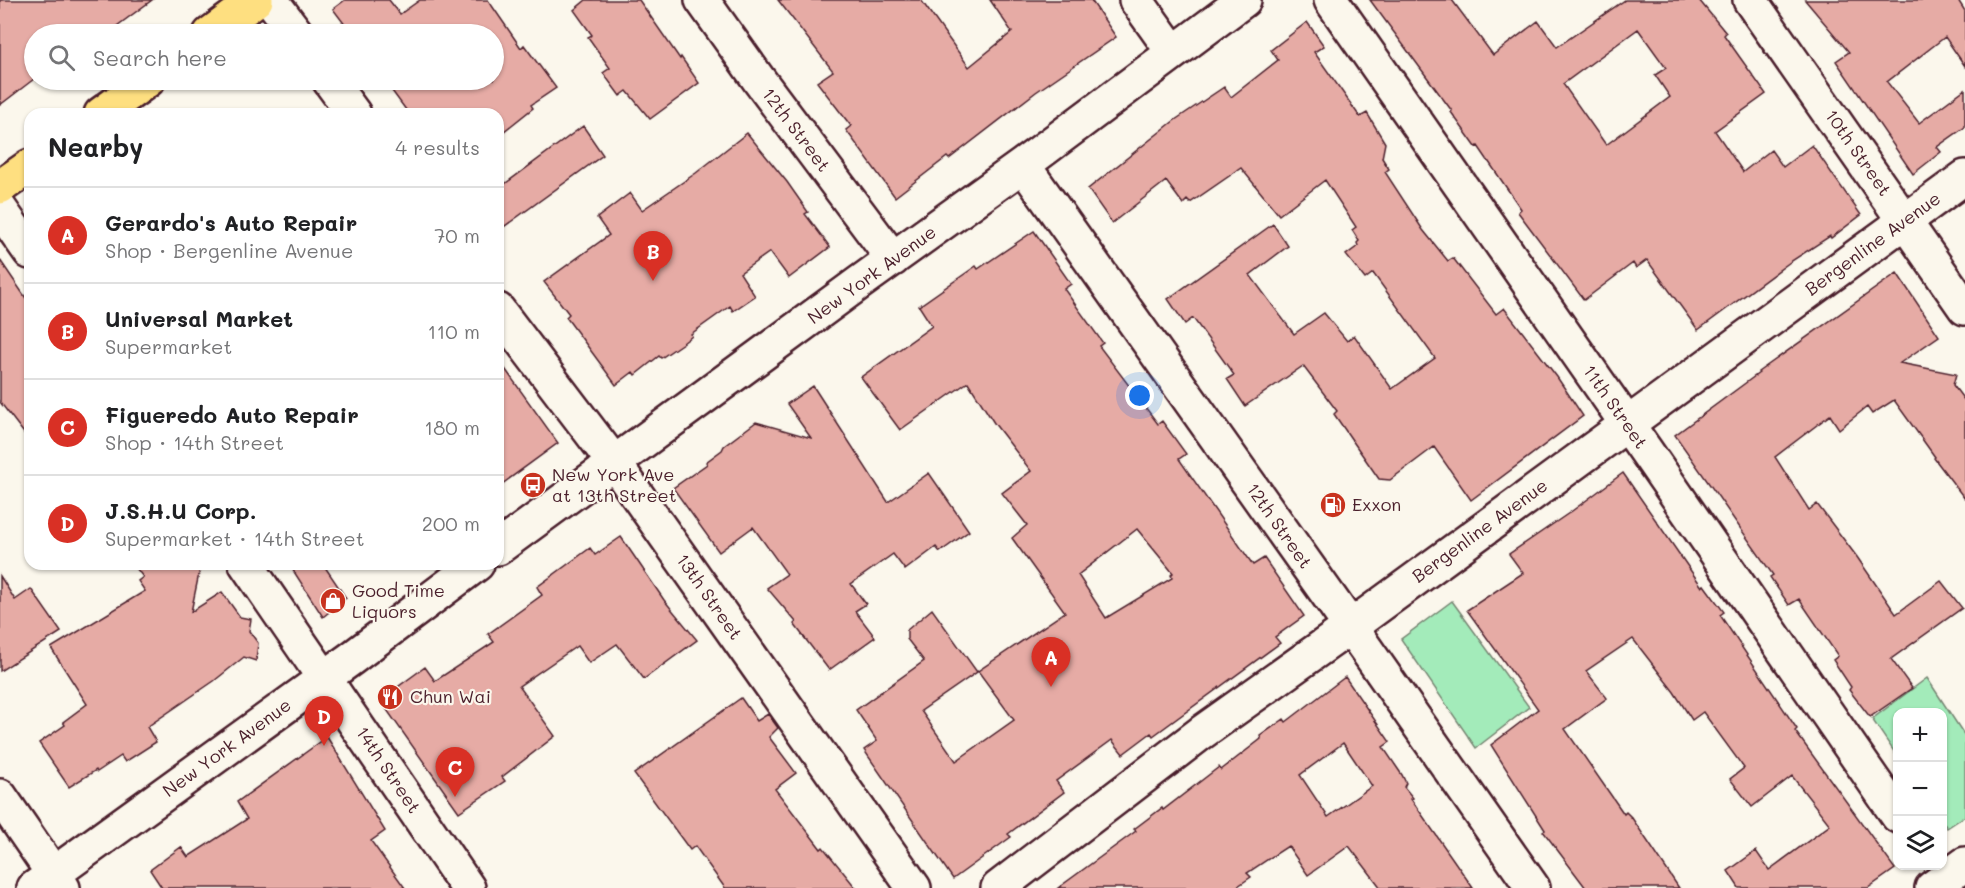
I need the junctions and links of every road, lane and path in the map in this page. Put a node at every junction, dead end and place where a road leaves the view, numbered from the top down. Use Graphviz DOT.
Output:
graph roads {
  1 [pos="256,0"];
  2 [pos="272,0"];
  3 [pos="702,0"];
  4 [pos="1136,0"];
  5 [pos="1244,0"];
  6 [pos="1331,0"];
  7 [pos="1750,0"];
  8 [pos="224,24"];
  9 [pos="290,24"];
  10 [pos="1173,52"];
  11 [pos="134,90"];
  12 [pos="336,90"];
  13 [pos="109,108"];
  14 [pos="350,108"];
  15 [pos="1023,165"];
  16 [pos="24,170"];
  17 [pos="1965,177"];
  18 [pos="0,187"];
  19 [pos="0,209"];
  20 [pos="1906,221"];
  21 [pos="24,243"];
  22 [pos="893,259"];
  23 [pos="1965,308"];
  24 [pos="504,318"];
  25 [pos="1626,423"];
  26 [pos="615,464"];
  27 [pos="504,544"];
  28 [pos="250,570"];
  29 [pos="469,570"];
  30 [pos="1350,627"];
  31 [pos="324,677"];
  32 [pos="0,796"];
  33 [pos="1893,809"];
  34 [pos="50,883"];
  35 [pos="468,888"];
  36 [pos="914,888"];
  37 [pos="998,888"];
  38 [pos="1533,888"];
  1 -- 8 [label="main road"];
  2 -- 9 [label="street"];
  3 -- 22 [label="street, 12th Street"];
  4 -- 10 [label="street"];
  5 -- 10 [label="street, New York Avenue"];
  6 -- 25 [label="street, 11th Street"];
  7 -- 20 [label="street, 10th Street"];
  10 -- 15 [label="street, New York Avenue"];
  11 -- 13 [label="main road"];
  12 -- 14 [label="street"];
  15 -- 22 [label="street, New York Avenue"];
  15 -- 30 [label="street, 12th Street"];
  16 -- 18 [label="main road"];
  17 -- 20 [label="street, Bergenline Avenue"];
  19 -- 21 [label="street"];
  20 -- 23 [label="street, 10th Street"];
  20 -- 25 [label="street, Bergenline Avenue"];
  22 -- 26 [label="street, New York Avenue"];
  24 -- 26 [label="street, 13th Street"];
  25 -- 30 [label="street, Bergenline Avenue"];
  25 -- 33 [label="street, 11th Street"];
  26 -- 27 [label="street, New York Avenue"];
  26 -- 36 [label="street, 13th Street"];
  28 -- 31 [label="street, 14th Street"];
  29 -- 31 [label="street, New York Avenue"];
  30 -- 37 [label="street, Bergenline Avenue"];
  30 -- 38 [label="street, 12th Street"];
  31 -- 34 [label="street, New York Avenue"];
  31 -- 35 [label="street, 14th Street"];
  32 -- 34 [label="street"];
}
